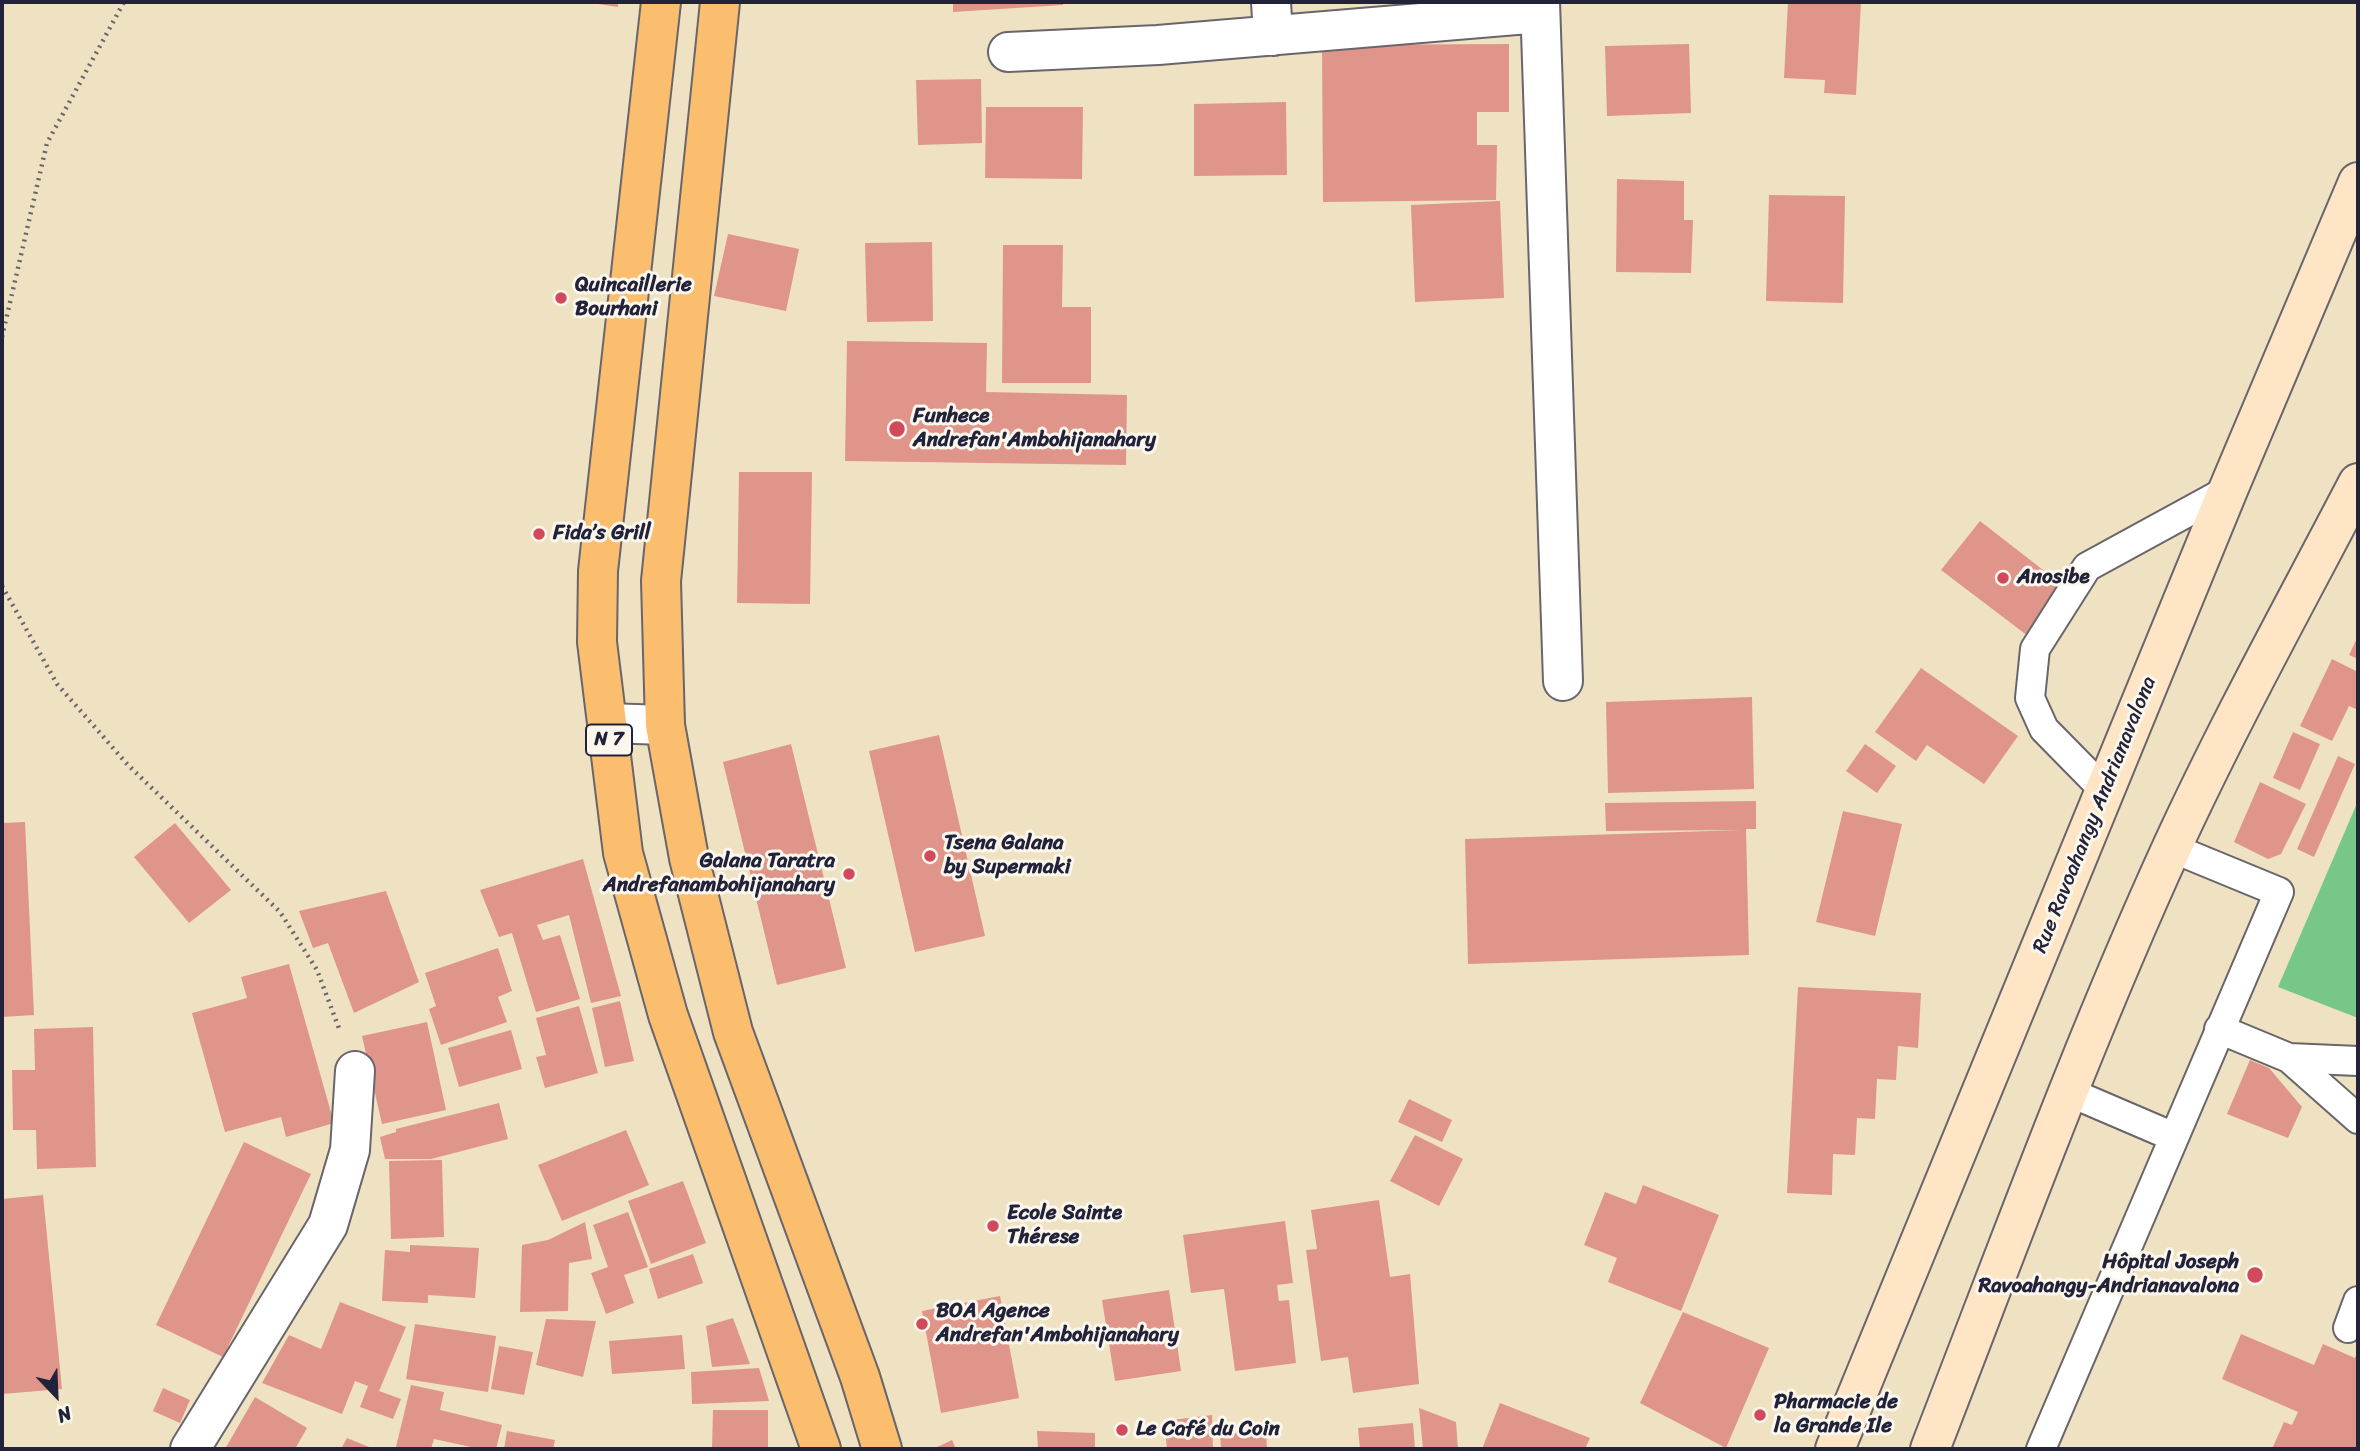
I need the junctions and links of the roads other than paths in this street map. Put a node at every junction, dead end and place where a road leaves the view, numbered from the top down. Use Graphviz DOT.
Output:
graph roads {
  1 [pos="661,2"];
  2 [pos="720,2"];
  3 [pos="1540,7"];
  4 [pos="1272,19"];
  5 [pos="1008,52"];
  6 [pos="2358,181"];
  7 [pos="2358,483"];
  8 [pos="2228,490"];
  9 [pos="1563,681"];
  10 [pos="607,723"];
  11 [pos="665,725"];
  12 [pos="2105,791"];
  13 [pos="2172,848"];
  14 [pos="2219,1029"];
  15 [pos="2289,1058"];
  16 [pos="2358,1061"];
  17 [pos="355,1071"];
  18 [pos="2068,1092"];
  19 [pos="2358,1119"];
  20 [pos="2174,1137"];
  21 [pos="2358,1301"];
  22 [pos="2348,1328"];
  23 [pos="190,1449"];
  24 [pos="821,1449"];
  25 [pos="882,1449"];
  26 [pos="1835,1449"];
  27 [pos="1930,1449"];
  28 [pos="2041,1449"];
  1 -- 10 [label="main road, N 7"];
  2 -- 11 [label="main road"];
  3 -- 4 [label="street"];
  3 -- 9 [label="street"];
  4 -- 5 [label="street"];
  6 -- 8 [label="main road, Rue Ravoahangy Andrianavalona"];
  7 -- 13 [label="main road"];
  8 -- 12 [label="main road, Rue Ravoahangy Andrianavalona"];
  8 -- 12 [label="lane"];
  10 -- 11 [label="street"];
  10 -- 24 [label="main road, N 7"];
  11 -- 25 [label="main road"];
  12 -- 26 [label="main road, Rue Ravoahangy Andrianavalona"];
  13 -- 14 [label="lane"];
  13 -- 18 [label="main road"];
  14 -- 15 [label="lane"];
  14 -- 20 [label="lane"];
  15 -- 16 [label="lane"];
  15 -- 19 [label="lane"];
  17 -- 23 [label="street"];
  18 -- 20 [label="lane"];
  18 -- 27 [label="main road"];
  20 -- 28 [label="lane"];
  21 -- 22 [label="lane"];
}
